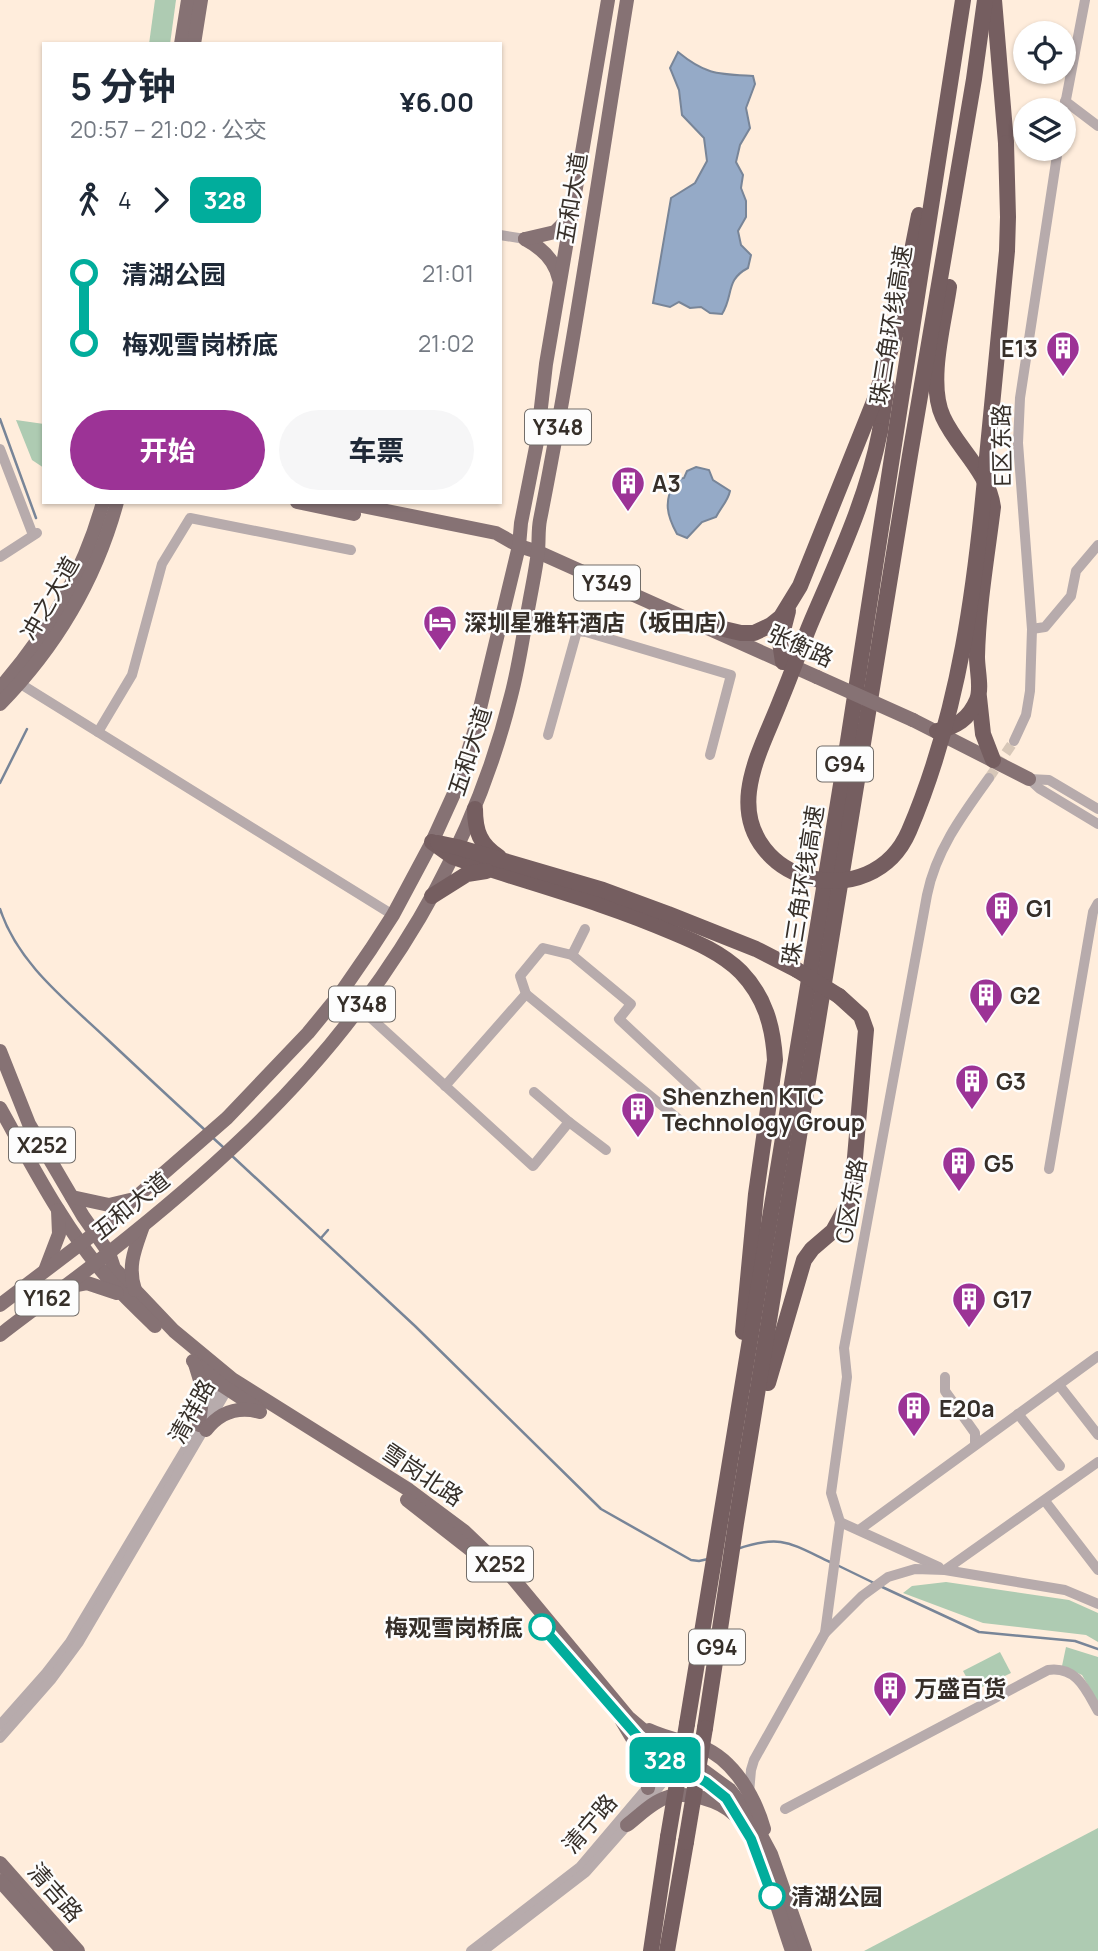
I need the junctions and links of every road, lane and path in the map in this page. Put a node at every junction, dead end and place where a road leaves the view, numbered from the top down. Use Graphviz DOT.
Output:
graph roads {
  1 [pos="188,0"];
  2 [pos="201,0"];
  3 [pos="608,0"];
  4 [pos="627,0"];
  5 [pos="962,0"];
  6 [pos="985,0"];
  7 [pos="995,0"];
  8 [pos="1084,0"];
  9 [pos="181,42"];
  10 [pos="194,42"];
  11 [pos="974,79"];
  12 [pos="1066,98"];
  13 [pos="1076,108"];
  14 [pos="1076,110"];
  15 [pos="1098,119"];
  16 [pos="1098,126"];
  17 [pos="1056,161"];
  18 [pos="571,216"];
  19 [pos="502,235"];
  20 [pos="525,239"];
  21 [pos="560,283"];
  22 [pos="896,332"];
  23 [pos="0,449"];
  24 [pos="112,504"];
  25 [pos="113,504"];
  26 [pos="307,504"];
  27 [pos="352,504"];
  28 [pos="515,544"];
  29 [pos="1098,545"];
  30 [pos="351,550"];
  31 [pos="538,552"];
  32 [pos="0,556"];
  33 [pos="789,605"];
  34 [pos="694,622"];
  35 [pos="1032,629"];
  36 [pos="783,662"];
  37 [pos="19,683"];
  38 [pos="0,688"];
  39 [pos="979,697"];
  40 [pos="0,704"];
  41 [pos="937,731"];
  42 [pos="98,732"];
  43 [pos="548,735"];
  44 [pos="1014,741"];
  45 [pos="710,755"];
  46 [pos="993,760"];
  47 [pos="989,778"];
  48 [pos="1029,779"];
  49 [pos="475,809"];
  50 [pos="1098,809"];
  51 [pos="1098,824"];
  52 [pos="432,842"];
  53 [pos="455,852"];
  54 [pos="505,867"];
  55 [pos="432,896"];
  56 [pos="621,904"];
  57 [pos="1096,907"];
  58 [pos="393,915"];
  59 [pos="584,929"];
  60 [pos="572,955"];
  61 [pos="526,994"];
  62 [pos="360,1008"];
  63 [pos="0,1051"];
  64 [pos="445,1086"];
  65 [pos="534,1092"];
  66 [pos="697,1092"];
  67 [pos="0,1108"];
  68 [pos="569,1122"];
  69 [pos="687,1126"];
  70 [pos="606,1150"];
  71 [pos="1049,1169"];
  72 [pos="72,1197"];
  73 [pos="135,1198"];
  74 [pos="57,1206"];
  75 [pos="143,1224"];
  76 [pos="95,1233"];
  77 [pos="81,1243"];
  78 [pos="109,1253"];
  79 [pos="95,1262"];
  80 [pos="45,1269"];
  81 [pos="61,1288"];
  82 [pos="130,1294"];
  83 [pos="0,1305"];
  84 [pos="0,1335"];
  85 [pos="1098,1356"];
  86 [pos="192,1360"];
  87 [pos="944,1377"];
  88 [pos="228,1385"];
  89 [pos="1059,1385"];
  90 [pos="267,1414"];
  91 [pos="1018,1414"];
  92 [pos="202,1427"];
  93 [pos="1098,1435"];
  94 [pos="975,1445"];
  95 [pos="740,1454"];
  96 [pos="1098,1462"];
  97 [pos="1060,1466"];
  98 [pos="1045,1501"];
  99 [pos="840,1522"];
  100 [pos="728,1525"];
  101 [pos="859,1530"];
  102 [pos="945,1570"];
  103 [pos="1098,1570"];
  104 [pos="1098,1604"];
  105 [pos="825,1633"];
  106 [pos="1098,1712"];
  107 [pos="625,1719"];
  108 [pos="0,1725"];
  109 [pos="0,1738"];
  110 [pos="754,1760"];
  111 [pos="674,1762"];
  112 [pos="726,1763"];
  113 [pos="648,1788"];
  114 [pos="749,1793"];
  115 [pos="785,1809"];
  116 [pos="742,1822"];
  117 [pos="627,1825"];
  118 [pos="771,1854"];
  119 [pos="0,1863"];
  120 [pos="0,1881"];
  121 [pos="63,1951"];
  122 [pos="78,1951"];
  123 [pos="471,1951"];
  124 [pos="483,1951"];
  125 [pos="651,1951"];
  126 [pos="667,1951"];
  127 [pos="792,1951"];
  128 [pos="805,1951"];
  1 -- 9 [label="main road"];
  2 -- 10 [label="main road"];
  3 -- 18 [label="main road, 五和大道 / Y348"];
  4 -- 31 [label="main road, 五和大道 / Y348"];
  5 -- 22 [label="highway"];
  5 -- 95 [label="highway, 珠三角环线高速 / G94"];
  6 -- 11 [label="highway, 珠三角环线高速 / G94"];
  7 -- 22 [label="highway, bridge"];
  8 -- 12 [label="street"];
  11 -- 39 [label="highway"];
  11 -- 95 [label="highway, 珠三角环线高速 / G94"];
  13 -- 15 [label="street"];
  14 -- 16 [label="street"];
  17 -- 35 [label="street, E区东路"];
  18 -- 20 [label="main road"];
  18 -- 21 [label="main road, 五和大道 / Y348"];
  19 -- 20 [label="street"];
  20 -- 21 [label="main road"];
  21 -- 28 [label="main road, 五和大道 / Y348"];
  22 -- 33 [label="highway"];
  23 -- 32 [label="street"];
  24 -- 38 [label="main road, 冲之大道"];
  25 -- 37 [label="main road, 冲之大道"];
  26 -- 28 [label="main road, 张衡路 / Y349"];
  27 -- 28 [label="main road, 张衡路"];
  28 -- 31 [label="main road, 张衡路 / Y349"];
  28 -- 52 [label="main road, 五和大道 / Y348"];
  29 -- 35 [label="street"];
  30 -- 42 [label="street"];
  31 -- 34 [label="main road, 张衡路 / Y349"];
  31 -- 49 [label="main road, 五和大道 / Y348"];
  33 -- 34 [label="highway"];
  33 -- 36 [label="highway"];
  34 -- 36 [label="main road, 张衡路 / Y349"];
  35 -- 44 [label="street, E区东路"];
  36 -- 41 [label="main road, 张衡路 / Y349, bridge"];
  37 -- 40 [label="main road, 冲之大道"];
  37 -- 42 [label="street"];
  39 -- 41 [label="highway"];
  39 -- 46 [label="highway"];
  41 -- 46 [label="main road, 张衡路"];
  42 -- 58 [label="street"];
  43 -- 45 [label="street"];
  46 -- 48 [label="main road, 张衡路"];
  47 -- 99 [label="street, G区东路"];
  48 -- 50 [label="street"];
  48 -- 51 [label="street"];
  49 -- 53 [label="main road, 五和大道 / Y348"];
  49 -- 54 [label="highway"];
  52 -- 53 [label="highway"];
  52 -- 58 [label="main road, 五和大道 / Y348"];
  53 -- 54 [label="highway"];
  53 -- 55 [label="main road, 五和大道 / Y348"];
  54 -- 55 [label="highway"];
  54 -- 56 [label="highway"];
  55 -- 62 [label="main road, 五和大道 / Y348"];
  56 -- 95 [label="highway"];
  56 -- 95 [label="highway, bridge"];
  57 -- 71 [label="street"];
  58 -- 73 [label="main road, 五和大道 / Y348"];
  59 -- 60 [label="street"];
  60 -- 61 [label="street"];
  60 -- 66 [label="street"];
  61 -- 64 [label="street"];
  61 -- 69 [label="street"];
  62 -- 64 [label="street"];
  62 -- 75 [label="main road, 五和大道 / Y348"];
  63 -- 72 [label="main road, 雪岗北路 / X252"];
  64 -- 68 [label="street"];
  65 -- 68 [label="street"];
  67 -- 74 [label="main road, 雪岗北路 / X252"];
  68 -- 70 [label="street"];
  72 -- 73 [label="main road"];
  72 -- 76 [label="main road, 雪岗北路 / X252"];
  73 -- 76 [label="main road, 五和大道 / Y348"];
  74 -- 77 [label="main road, 雪岗北路 / X252"];
  74 -- 80 [label="main road"];
  75 -- 78 [label="main road, 五和大道 / Y348"];
  75 -- 82 [label="main road"];
  76 -- 77 [label="main road, 五和大道 / Y162"];
  76 -- 78 [label="main road, 雪岗北路 / X252"];
  77 -- 79 [label="main road, 雪岗北路 / X252"];
  77 -- 80 [label="main road, 五和大道 / Y162"];
  78 -- 79 [label="main road, 五和大道 / Y348"];
  78 -- 82 [label="main road, 雪岗北路 / X252"];
  79 -- 81 [label="main road, 五和大道 / Y162"];
  79 -- 82 [label="main road, 雪岗北路 / X252"];
  80 -- 83 [label="main road, 五和大道 / Y162"];
  81 -- 82 [label="main road"];
  81 -- 84 [label="main road, 五和大道 / Y162"];
  82 -- 86 [label="main road, 雪岗北路 / X252"];
  82 -- 88 [label="main road, 雪岗北路 / X252"];
  85 -- 89 [label="street"];
  86 -- 88 [label="main road, 雪岗北路 / X252"];
  86 -- 92 [label="main road"];
  87 -- 94 [label="street"];
  88 -- 90 [label="main road, 雪岗北路 / X252"];
  88 -- 92 [label="street, 清祥路"];
  88 -- 107 [label="main road, 雪岗北路 / X252"];
  89 -- 91 [label="street"];
  89 -- 93 [label="street"];
  90 -- 92 [label="main road"];
  90 -- 107 [label="main road, 雪岗北路 / X252"];
  91 -- 94 [label="street"];
  91 -- 97 [label="street"];
  92 -- 108 [label="street, 清祥路"];
  92 -- 109 [label="street, 清祥路"];
  94 -- 101 [label="street"];
  95 -- 100 [label="highway, 珠三角环线高速 / G94"];
  96 -- 98 [label="street"];
  98 -- 102 [label="street"];
  98 -- 103 [label="street"];
  99 -- 101 [label="street"];
  99 -- 105 [label="street"];
  100 -- 125 [label="highway, G94, bridge"];
  100 -- 126 [label="highway, G94, bridge"];
  101 -- 102 [label="street"];
  102 -- 104 [label="street"];
  102 -- 105 [label="street"];
  105 -- 110 [label="street"];
  106 -- 115 [label="street"];
  107 -- 111 [label="main road, 雪岗北路 / X252"];
  107 -- 112 [label="main road"];
  107 -- 113 [label="main road"];
  110 -- 112 [label="street"];
  110 -- 114 [label="street"];
  111 -- 113 [label="street, 清宁路"];
  111 -- 116 [label="main road, 雪岗北路 / X252"];
  111 -- 117 [label="street, 清宁路"];
  111 -- 118 [label="main road, 雪岗北路 / X252"];
  112 -- 114 [label="main road"];
  113 -- 123 [label="street, 清宁路"];
  114 -- 118 [label="main road"];
  116 -- 117 [label="main road"];
  116 -- 127 [label="main road, 雪岗北路 / X252"];
  117 -- 124 [label="street, 清宁路"];
  118 -- 128 [label="main road, 雪岗北路 / X252"];
  119 -- 122 [label="main road, 清吉路"];
  120 -- 121 [label="main road, 清吉路"];
}
